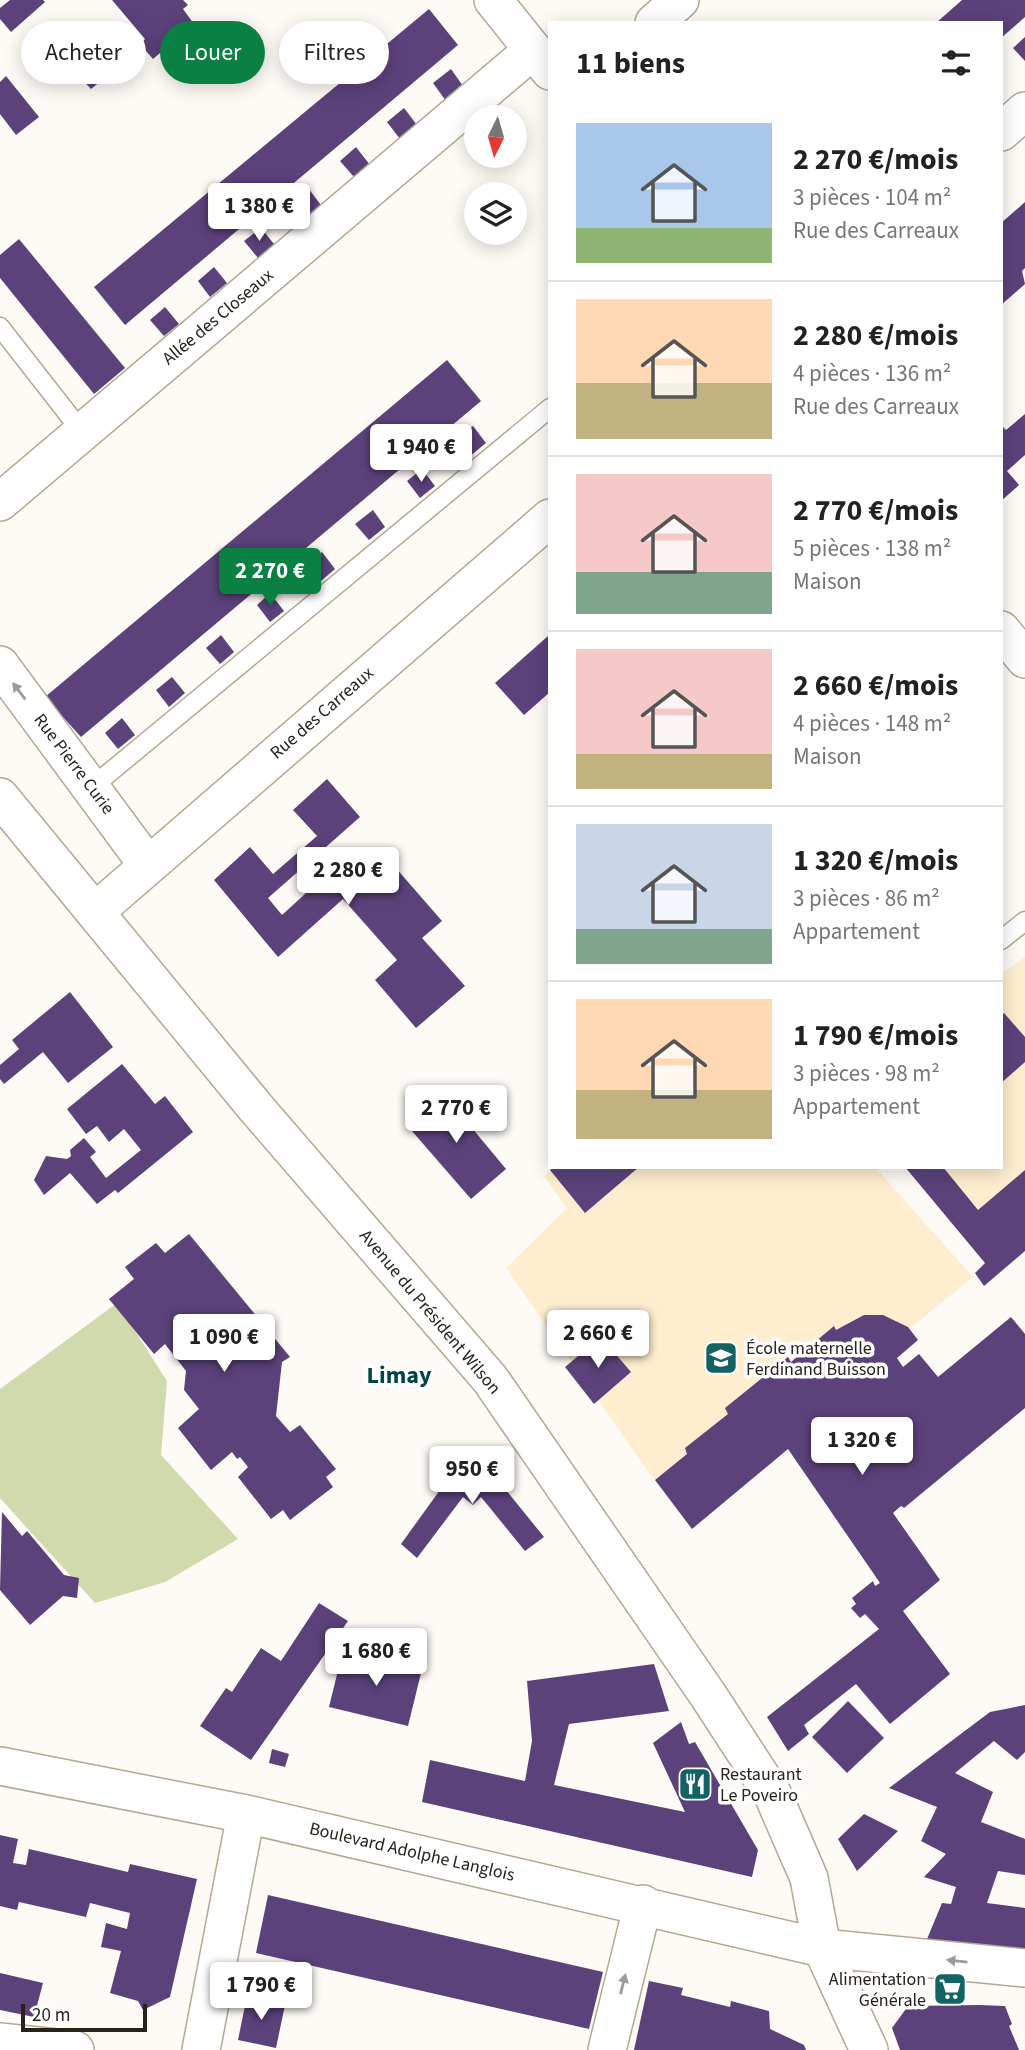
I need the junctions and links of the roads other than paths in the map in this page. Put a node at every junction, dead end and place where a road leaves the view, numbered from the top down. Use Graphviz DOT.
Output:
graph roads {
  1 [pos="494,0"];
  2 [pos="680,0"];
  3 [pos="656,21"];
  4 [pos="541,61"];
  5 [pos="1025,111"];
  6 [pos="1003,130"];
  7 [pos="0,327"];
  8 [pos="548,410"];
  9 [pos="82,432"];
  10 [pos="0,502"];
  11 [pos="548,520"];
  12 [pos="1003,632"];
  13 [pos="1025,659"];
  14 [pos="0,665"];
  15 [pos="92,787"];
  16 [pos="0,797"];
  17 [pos="147,864"];
  18 [pos="96,911"];
  19 [pos="1025,921"];
  20 [pos="1003,938"];
  21 [pos="0,1766"];
  22 [pos="246,1814"];
  23 [pos="643,1904"];
  24 [pos="822,1948"];
  25 [pos="1025,1968"];
  26 [pos="0,2042"];
  27 [pos="75,2050"];
  28 [pos="201,2050"];
  29 [pos="607,2050"];
  30 [pos="869,2050"];
  1 -- 4 [label="street"];
  2 -- 3 [label="street"];
  4 -- 9 [label="street, Allée des Closeaux"];
  5 -- 6 [label="street"];
  7 -- 9 [label="lane"];
  8 -- 15 [label="lane"];
  9 -- 10 [label="street, Allée des Closeaux"];
  11 -- 17 [label="street, Rue des Carreaux"];
  12 -- 13 [label="street"];
  15 -- 14 [label="street, Rue Pierre Curie, one-way"];
  15 -- 17 [label="street, Rue Pierre Curie"];
  16 -- 18 [label="street, Avenue du Président Wilson"];
  17 -- 18 [label="street, Rue des Carreaux"];
  18 -- 24 [label="street, Avenue du Président Wilson"];
  19 -- 20 [label="lane"];
  21 -- 22 [label="street, Boulevard Adolphe Langlois"];
  22 -- 23 [label="street, Boulevard Adolphe Langlois"];
  22 -- 28 [label="street"];
  23 -- 24 [label="street, Boulevard Adolphe Langlois"];
  29 -- 23 [label="street, one-way"];
  25 -- 24 [label="street, Boulevard Adolphe Langlois, one-way"];
  24 -- 30 [label="street, Avenue du Président Wilson"];
  26 -- 27 [label="street"];
}
